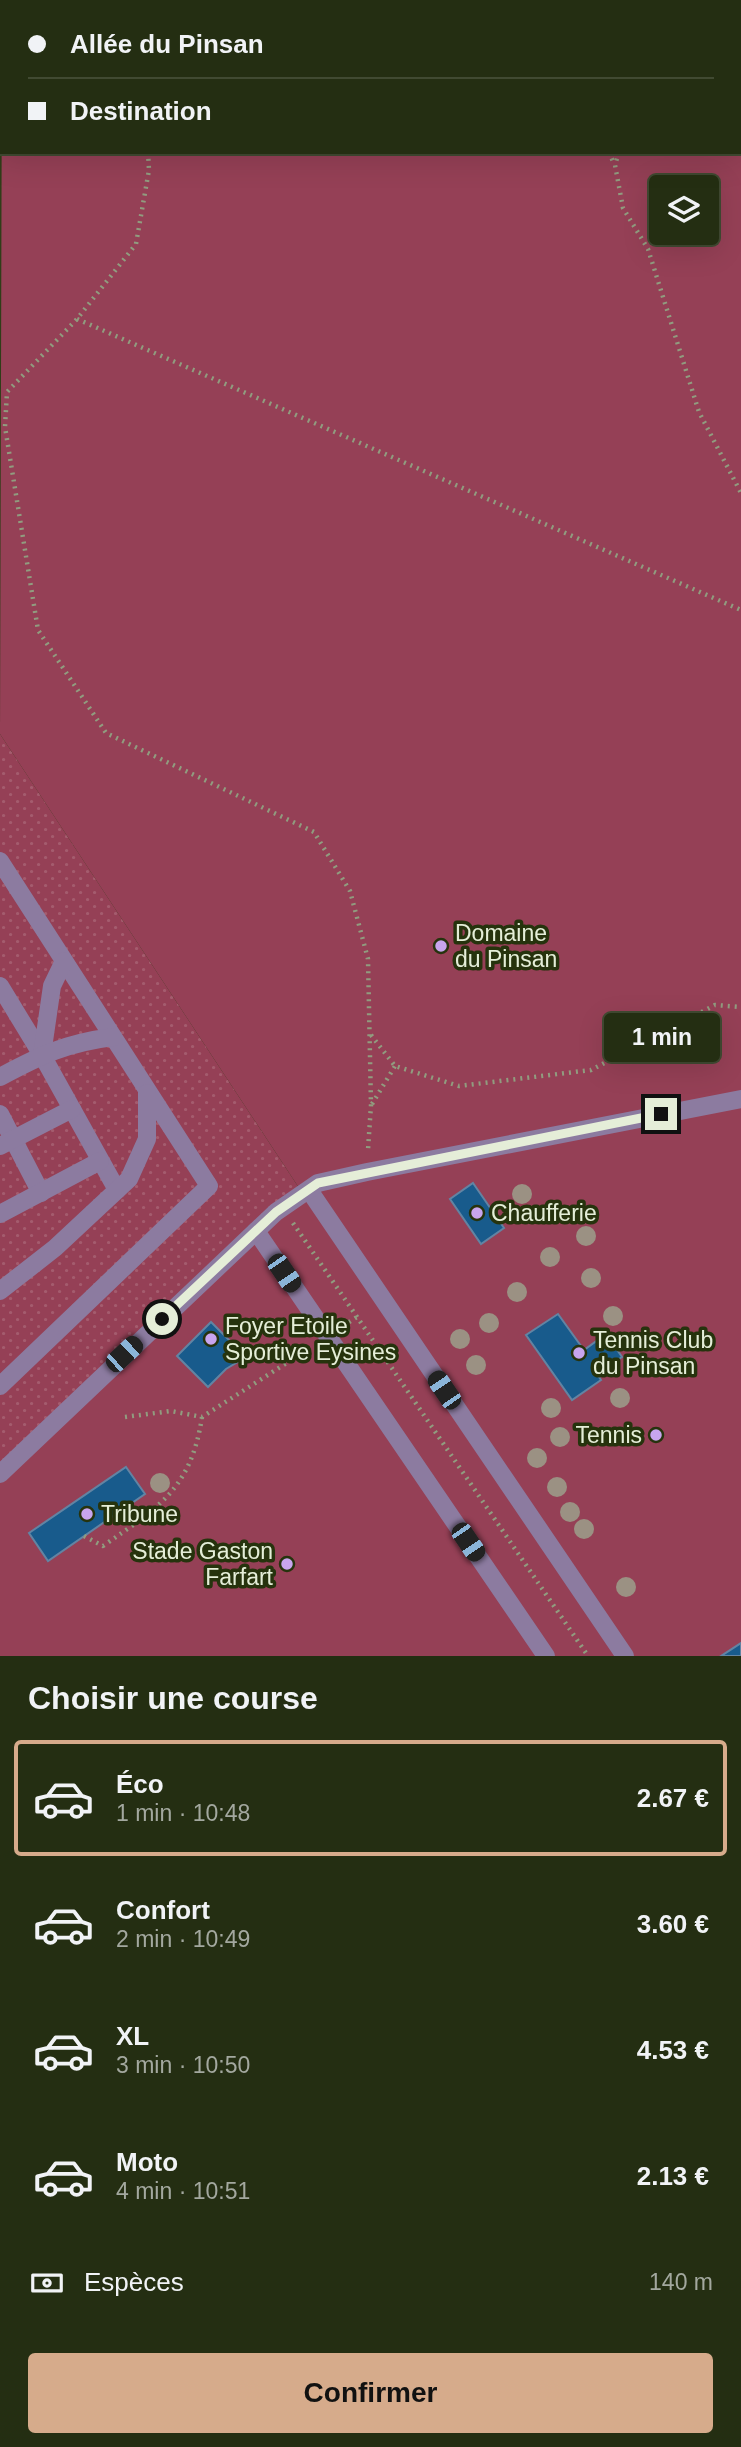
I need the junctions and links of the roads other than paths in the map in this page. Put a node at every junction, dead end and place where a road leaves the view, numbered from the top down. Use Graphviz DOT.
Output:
graph roads {
  1 [pos="0,862"];
  2 [pos="64,961"];
  3 [pos="0,986"];
  4 [pos="113,1037"];
  5 [pos="42,1055"];
  6 [pos="0,1077"];
  7 [pos="147,1089"];
  8 [pos="741,1099"];
  9 [pos="72,1109"];
  10 [pos="0,1114"];
  11 [pos="6,1142"];
  12 [pos="100,1161"];
  13 [pos="309,1189"];
  14 [pos="117,1190"];
  15 [pos="41,1193"];
  16 [pos="0,1214"];
  17 [pos="256,1231"];
  18 [pos="0,1291"];
  19 [pos="0,1386"];
  20 [pos="0,1474"];
  21 [pos="546,1656"];
  22 [pos="625,1656"];
  1 -- 2 [label="street"];
  2 -- 4 [label="street"];
  2 -- 5 [label="street"];
  3 -- 5 [label="street"];
  4 -- 5 [label="street"];
  4 -- 7 [label="street"];
  5 -- 6 [label="street"];
  5 -- 9 [label="street"];
  7 -- 14 [label="street"];
  7 -- 19 [label="street"];
  8 -- 13 [label="street"];
  9 -- 11 [label="street"];
  9 -- 12 [label="street"];
  10 -- 11 [label="street"];
  11 -- 15 [label="street"];
  12 -- 14 [label="street"];
  12 -- 15 [label="street"];
  13 -- 17 [label="street"];
  13 -- 22 [label="street"];
  14 -- 18 [label="street"];
  15 -- 16 [label="street"];
  17 -- 20 [label="street"];
  17 -- 21 [label="street"];
}
